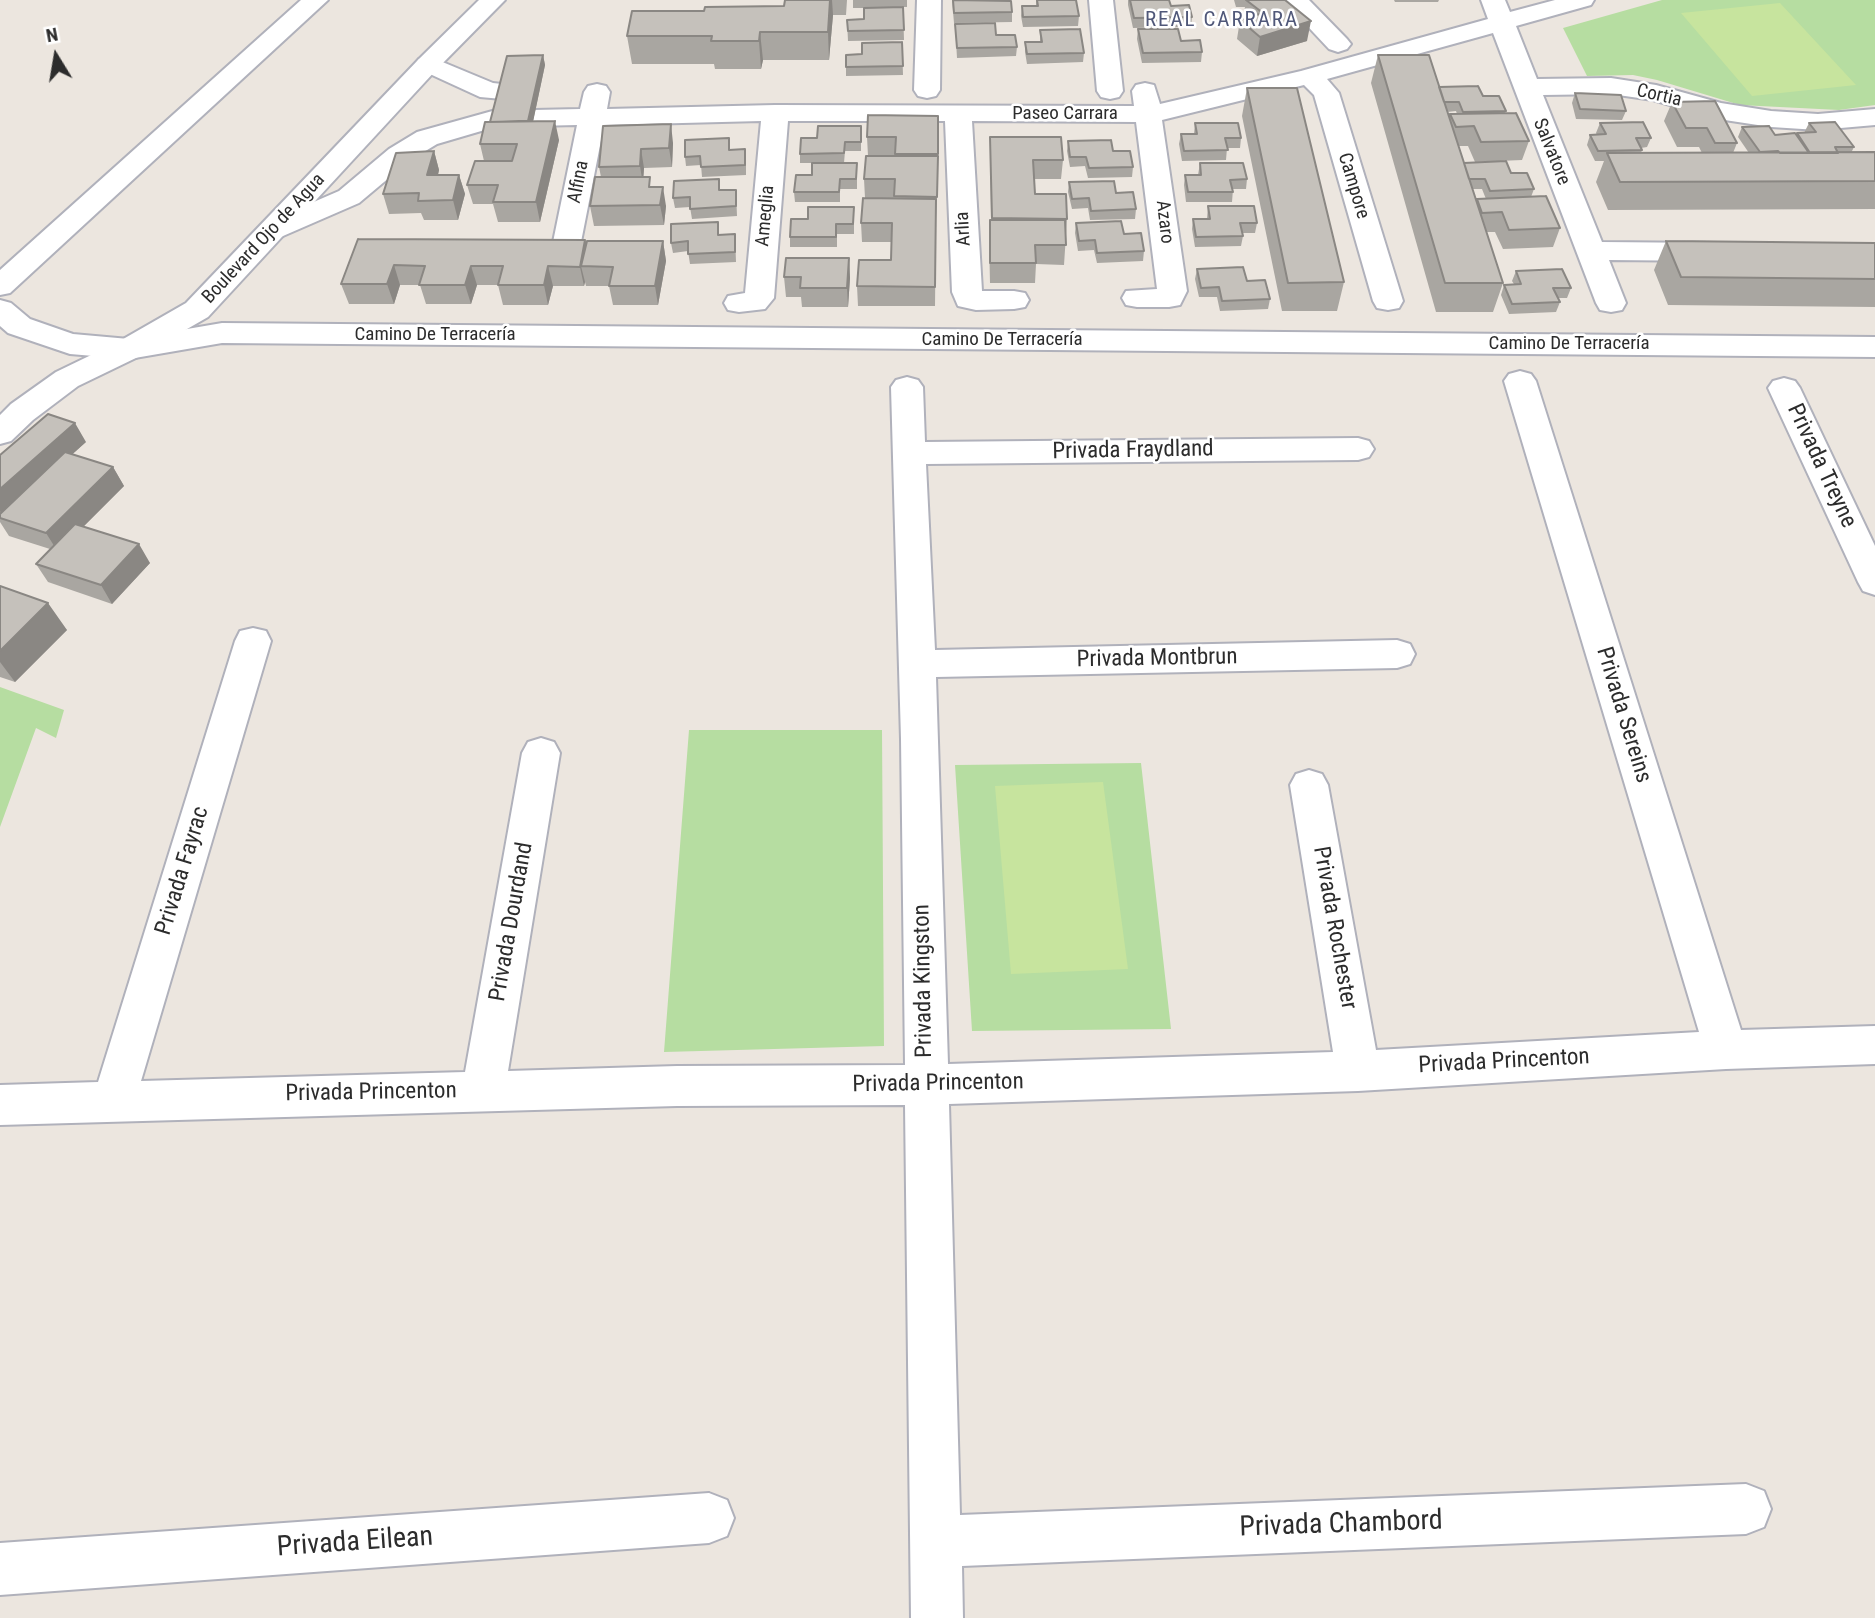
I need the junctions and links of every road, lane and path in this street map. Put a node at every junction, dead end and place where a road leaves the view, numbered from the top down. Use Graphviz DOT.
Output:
graph roads {
  1 [pos="316,0"];
  2 [pos="493,0"];
  3 [pos="929,0"];
  4 [pos="1101,0"];
  5 [pos="1295,0"];
  6 [pos="1582,0"];
  7 [pos="1496,6"];
  8 [pos="1338,44"];
  9 [pos="428,64"];
  10 [pos="1310,76"];
  11 [pos="1526,87"];
  12 [pos="625,90"];
  13 [pos="708,90"];
  14 [pos="927,90"];
  15 [pos="1110,91"];
  16 [pos="588,99"];
  17 [pos="1148,102"];
  18 [pos="775,113"];
  19 [pos="958,114"];
  20 [pos="1875,117"];
  21 [pos="496,118"];
  22 [pos="534,118"];
  23 [pos="467,125"];
  24 [pos="274,230"];
  25 [pos="566,247"];
  26 [pos="1591,251"];
  27 [pos="1740,252"];
  28 [pos="0,286"];
  29 [pos="1137,299"];
  30 [pos="1014,300"];
  31 [pos="1388,301"];
  32 [pos="739,303"];
  33 [pos="1611,303"];
  34 [pos="0,310"];
  35 [pos="1875,347"];
  36 [pos="129,349"];
  37 [pos="1520,381"];
  38 [pos="907,387"];
  39 [pos="1784,388"];
  40 [pos="0,433"];
  41 [pos="1358,449"];
  42 [pos="909,453"];
  43 [pos="1875,582"];
  44 [pos="253,641"];
  45 [pos="1397,654"];
  46 [pos="916,664"];
  47 [pos="541,753"];
  48 [pos="1310,785"];
  49 [pos="1875,1045"];
  50 [pos="1726,1050"];
  51 [pos="1358,1071"];
  52 [pos="926,1085"];
  53 [pos="483,1091"];
  54 [pos="114,1100"];
  55 [pos="0,1105"];
  56 [pos="1746,1508"];
  57 [pos="709,1518"];
  58 [pos="936,1542"];
  59 [pos="0,1569"];
  60 [pos="937,1618"];
  1 -- 28 [label="street"];
  2 -- 9 [label="street, Boulevard Ojo de Agua"];
  3 -- 14 [label="street"];
  4 -- 15 [label="street"];
  5 -- 8 [label="street"];
  6 -- 7 [label="street, Paseo Carrara"];
  7 -- 8 [label="street, Paseo Carrara"];
  7 -- 10 [label="street, Paseo Carrara"];
  7 -- 11 [label="street, Salvatore"];
  8 -- 17 [label="street, Paseo Carrara"];
  9 -- 23 [label="street"];
  9 -- 24 [label="street, Boulevard Ojo de Agua"];
  10 -- 17 [label="street, Paseo Carrara"];
  10 -- 31 [label="street, Campore"];
  11 -- 20 [label="street, Cortia"];
  11 -- 26 [label="street, Salvatore"];
  12 -- 16 [label="street, Paseo Carrara"];
  13 -- 14 [label="street, Paseo Carrara"];
  14 -- 15 [label="street, Paseo Carrara"];
  15 -- 17 [label="street, Paseo Carrara"];
  16 -- 18 [label="street, Paseo Carrara"];
  16 -- 22 [label="street, Paseo Carrara"];
  16 -- 25 [label="street, Alfina"];
  17 -- 19 [label="street, Paseo Carrara"];
  17 -- 29 [label="street, Azaro"];
  18 -- 19 [label="street, Paseo Carrara"];
  18 -- 32 [label="street, Ameglia"];
  19 -- 30 [label="street, Arlia"];
  21 -- 23 [label="street"];
  23 -- 24 [label="street"];
  24 -- 36 [label="street, Boulevard Ojo de Agua"];
  26 -- 27 [label="street"];
  26 -- 33 [label="street, Salvatore"];
  34 -- 36 [label="street"];
  35 -- 36 [label="street, Camino De Terracería"];
  36 -- 40 [label="street, Boulevard Ojo de Agua"];
  37 -- 50 [label="street, Privada Sereins"];
  38 -- 42 [label="street, Privada Kingston"];
  39 -- 43 [label="street, Privada Treyne"];
  41 -- 42 [label="street, Privada Fraydland"];
  42 -- 46 [label="street, Privada Kingston"];
  44 -- 54 [label="street, Privada Fayrac"];
  45 -- 46 [label="street, Privada Montbrun"];
  46 -- 52 [label="street, Privada Kingston"];
  47 -- 53 [label="street, Privada Dourdand"];
  48 -- 51 [label="street, Privada Rochester"];
  49 -- 50 [label="street, Privada Princenton"];
  50 -- 51 [label="street, Privada Princenton"];
  51 -- 52 [label="street, Privada Princenton"];
  52 -- 53 [label="street, Privada Princenton"];
  52 -- 58 [label="street, Privada Kingston"];
  53 -- 54 [label="street, Privada Princenton"];
  54 -- 55 [label="street, Privada Princenton"];
  56 -- 58 [label="street, Privada Chambord"];
  57 -- 59 [label="street, Privada Eilean"];
  58 -- 60 [label="street, Privada Kingston"];
}
